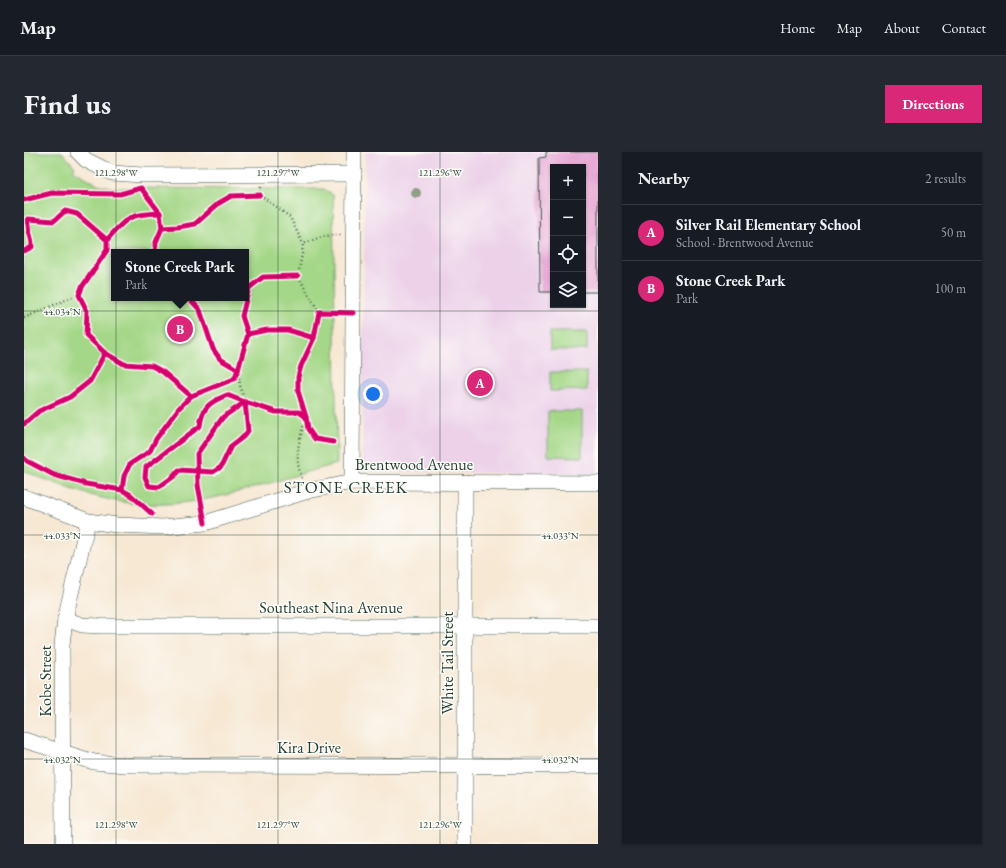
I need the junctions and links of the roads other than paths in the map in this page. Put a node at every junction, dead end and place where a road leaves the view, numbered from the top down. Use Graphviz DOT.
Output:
graph roads {
  1 [pos="78,152"];
  2 [pos="354,152"];
  3 [pos="354,174"];
  4 [pos="352,482"];
  5 [pos="465,482"];
  6 [pos="598,483"];
  7 [pos="24,497"];
  8 [pos="88,521"];
  9 [pos="64,619"];
  10 [pos="465,625"];
  11 [pos="598,626"];
  12 [pos="24,740"];
  13 [pos="63,752"];
  14 [pos="465,765"];
  15 [pos="598,766"];
  16 [pos="63,844"];
  17 [pos="465,844"];
  1 -- 3 [label="street"];
  2 -- 3 [label="street"];
  3 -- 4 [label="street"];
  4 -- 5 [label="street, Brentwood Avenue"];
  4 -- 8 [label="street, Brentwood Avenue"];
  5 -- 6 [label="street, Brentwood Avenue"];
  5 -- 10 [label="street, White Tail Street"];
  7 -- 8 [label="street, Brentwood Avenue"];
  8 -- 9 [label="street, Kobe Street"];
  9 -- 10 [label="street, Southeast Nina Avenue"];
  9 -- 13 [label="street, Kobe Street"];
  10 -- 11 [label="street, Southeast Nina Avenue"];
  10 -- 14 [label="street, White Tail Street"];
  12 -- 13 [label="street, Kira Drive"];
  13 -- 14 [label="street, Kira Drive"];
  13 -- 16 [label="street, Kobe Street"];
  14 -- 15 [label="street, Kira Drive"];
  14 -- 17 [label="street, White Tail Street"];
}
